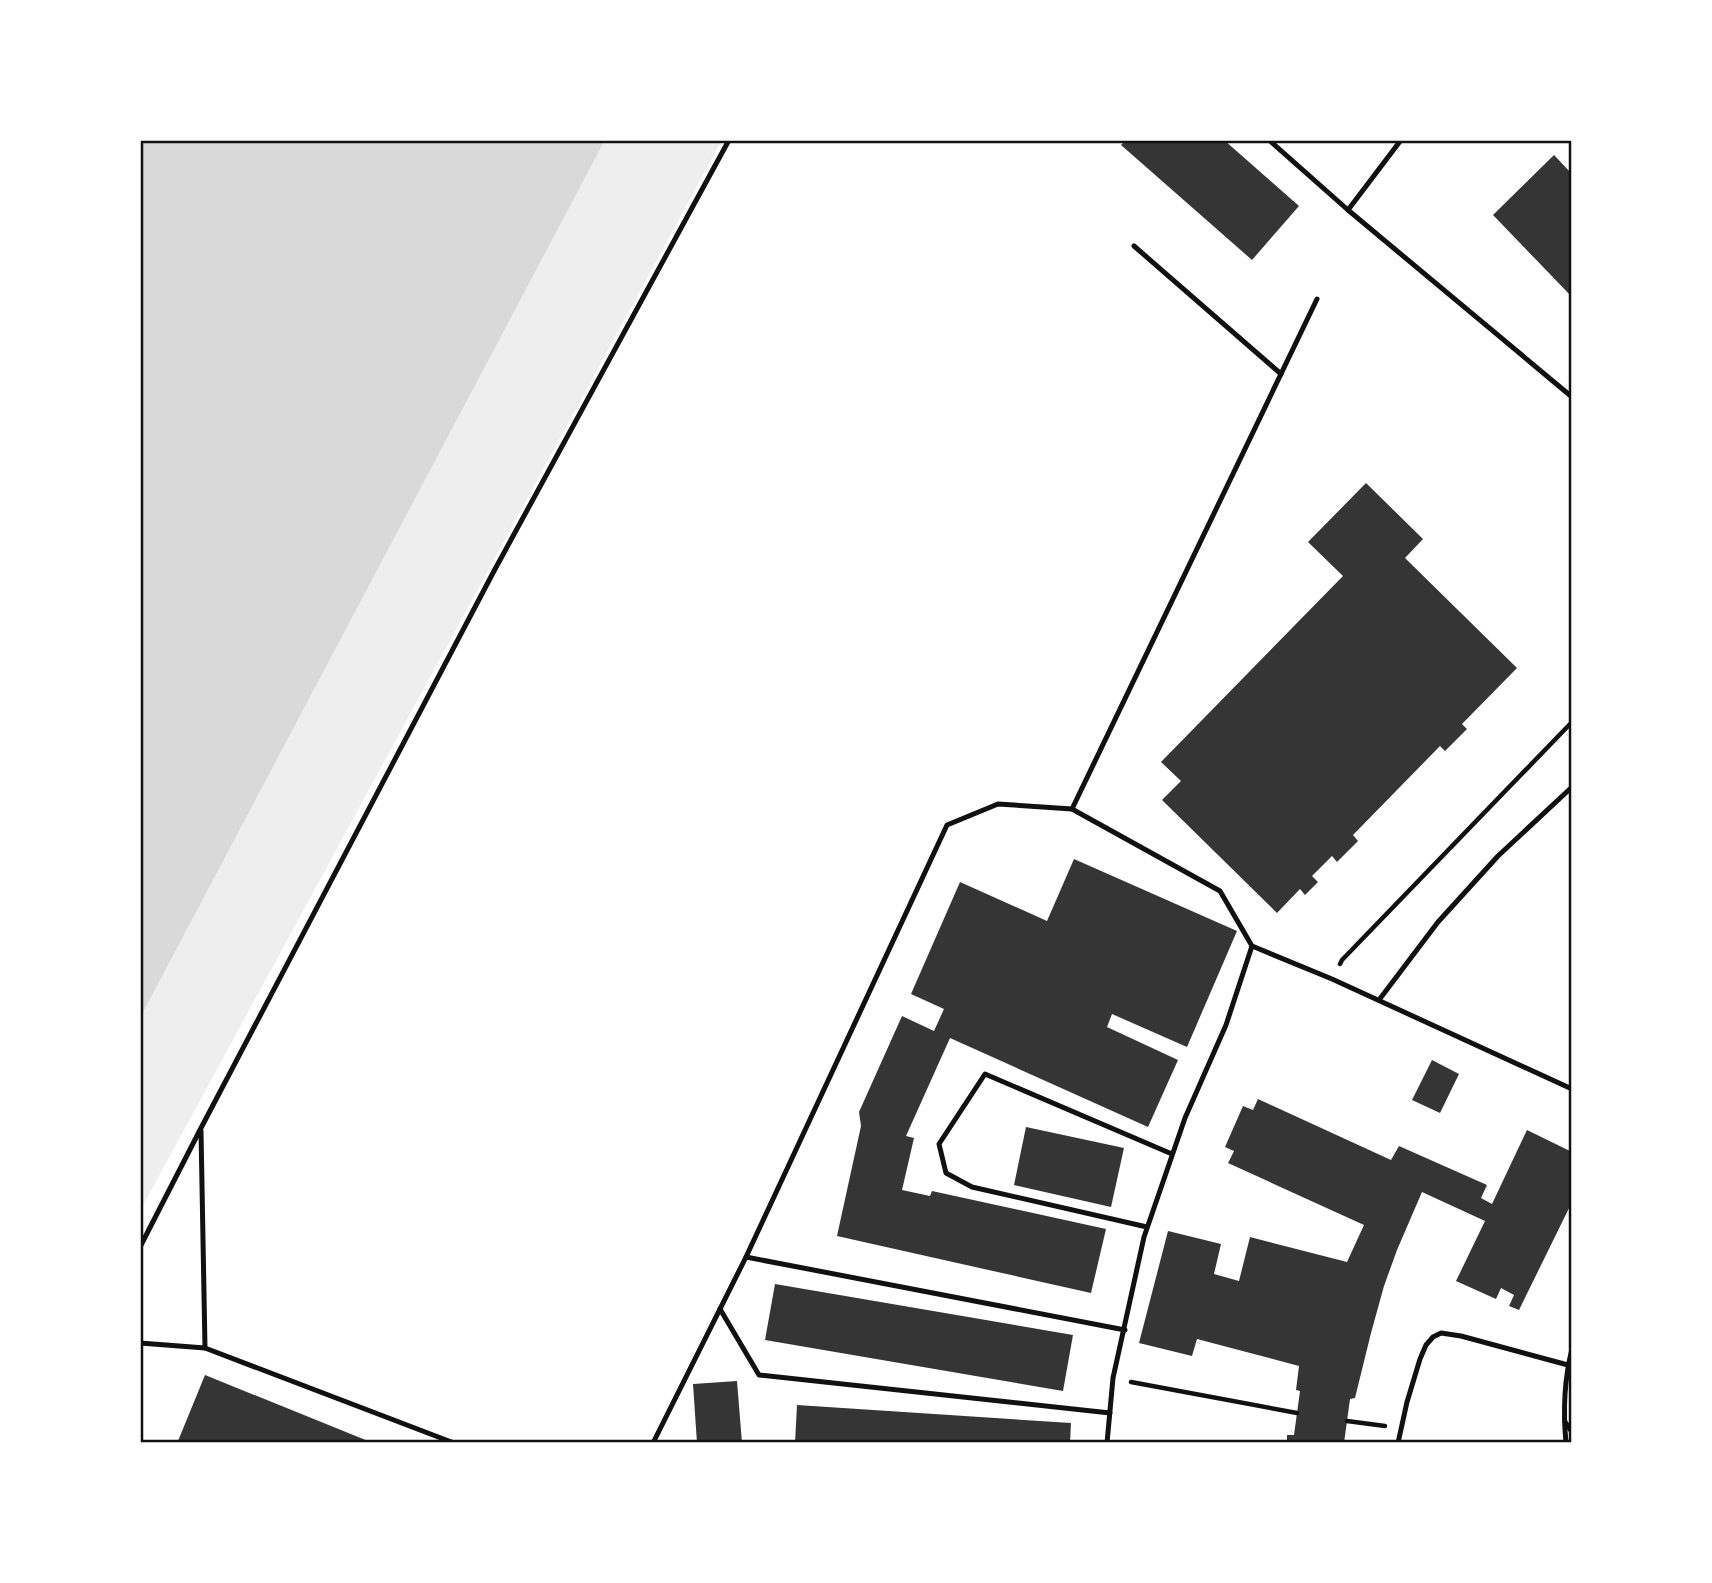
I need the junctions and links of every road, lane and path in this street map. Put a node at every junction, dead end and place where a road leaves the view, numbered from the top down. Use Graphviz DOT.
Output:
graph roads {
  1 [pos="729,140"];
  2 [pos="1269,140"];
  3 [pos="1401,140"];
  4 [pos="1348,210"];
  5 [pos="1133,246"];
  6 [pos="1317,299"];
  7 [pos="1282,374"];
  8 [pos="1572,397"];
  9 [pos="1572,722"];
  10 [pos="1572,787"];
  11 [pos="1072,809"];
  12 [pos="1252,946"];
  13 [pos="1332,979"];
  14 [pos="1379,1000"];
  15 [pos="1572,1090"];
  16 [pos="201,1128"];
  17 [pos="1172,1154"];
  18 [pos="1147,1227"];
  19 [pos="140,1247"];
  20 [pos="746,1257"];
  21 [pos="720,1309"];
  22 [pos="1125,1330"];
  23 [pos="140,1343"];
  24 [pos="205,1348"];
  25 [pos="1572,1349"];
  26 [pos="1568,1365"];
  27 [pos="1113,1378"];
  28 [pos="1110,1413"];
  29 [pos="1297,1413"];
  30 [pos="1564,1419"];
  31 [pos="1348,1421"];
  32 [pos="1401,1428"];
  33 [pos="1572,1432"];
  34 [pos="454,1443"];
  35 [pos="653,1443"];
  36 [pos="1107,1443"];
  37 [pos="1398,1443"];
  38 [pos="1566,1443"];
  1 -- 16 [label="lane"];
  2 -- 4 [label="lane"];
  3 -- 4 [label="lane"];
  4 -- 8 [label="lane"];
  5 -- 7 [label="lane"];
  6 -- 7 [label="lane"];
  7 -- 11 [label="lane"];
  9 -- 13 [label="path"];
  10 -- 14 [label="lane"];
  11 -- 12 [label="lane"];
  11 -- 20 [label="lane"];
  12 -- 13 [label="lane"];
  12 -- 17 [label="lane"];
  13 -- 14 [label="lane"];
  14 -- 15 [label="lane"];
  16 -- 19 [label="lane"];
  16 -- 24 [label="lane"];
  17 -- 18 [label="lane"];
  17 -- 18 [label="lane"];
  18 -- 22 [label="lane"];
  20 -- 21 [label="lane"];
  20 -- 22 [label="lane"];
  21 -- 28 [label="lane"];
  21 -- 35 [label="lane"];
  22 -- 27 [label="lane"];
  23 -- 24 [label="lane"];
  24 -- 34 [label="lane"];
  25 -- 26 [label="lane"];
  26 -- 30 [label="lane"];
  26 -- 32 [label="lane"];
  27 -- 28 [label="lane"];
  27 -- 29 [label="path"];
  28 -- 36 [label="lane"];
  30 -- 33 [label="lane"];
  30 -- 38 [label="lane"];
  31 -- 32 [label="path"];
  32 -- 37 [label="lane"];
}
